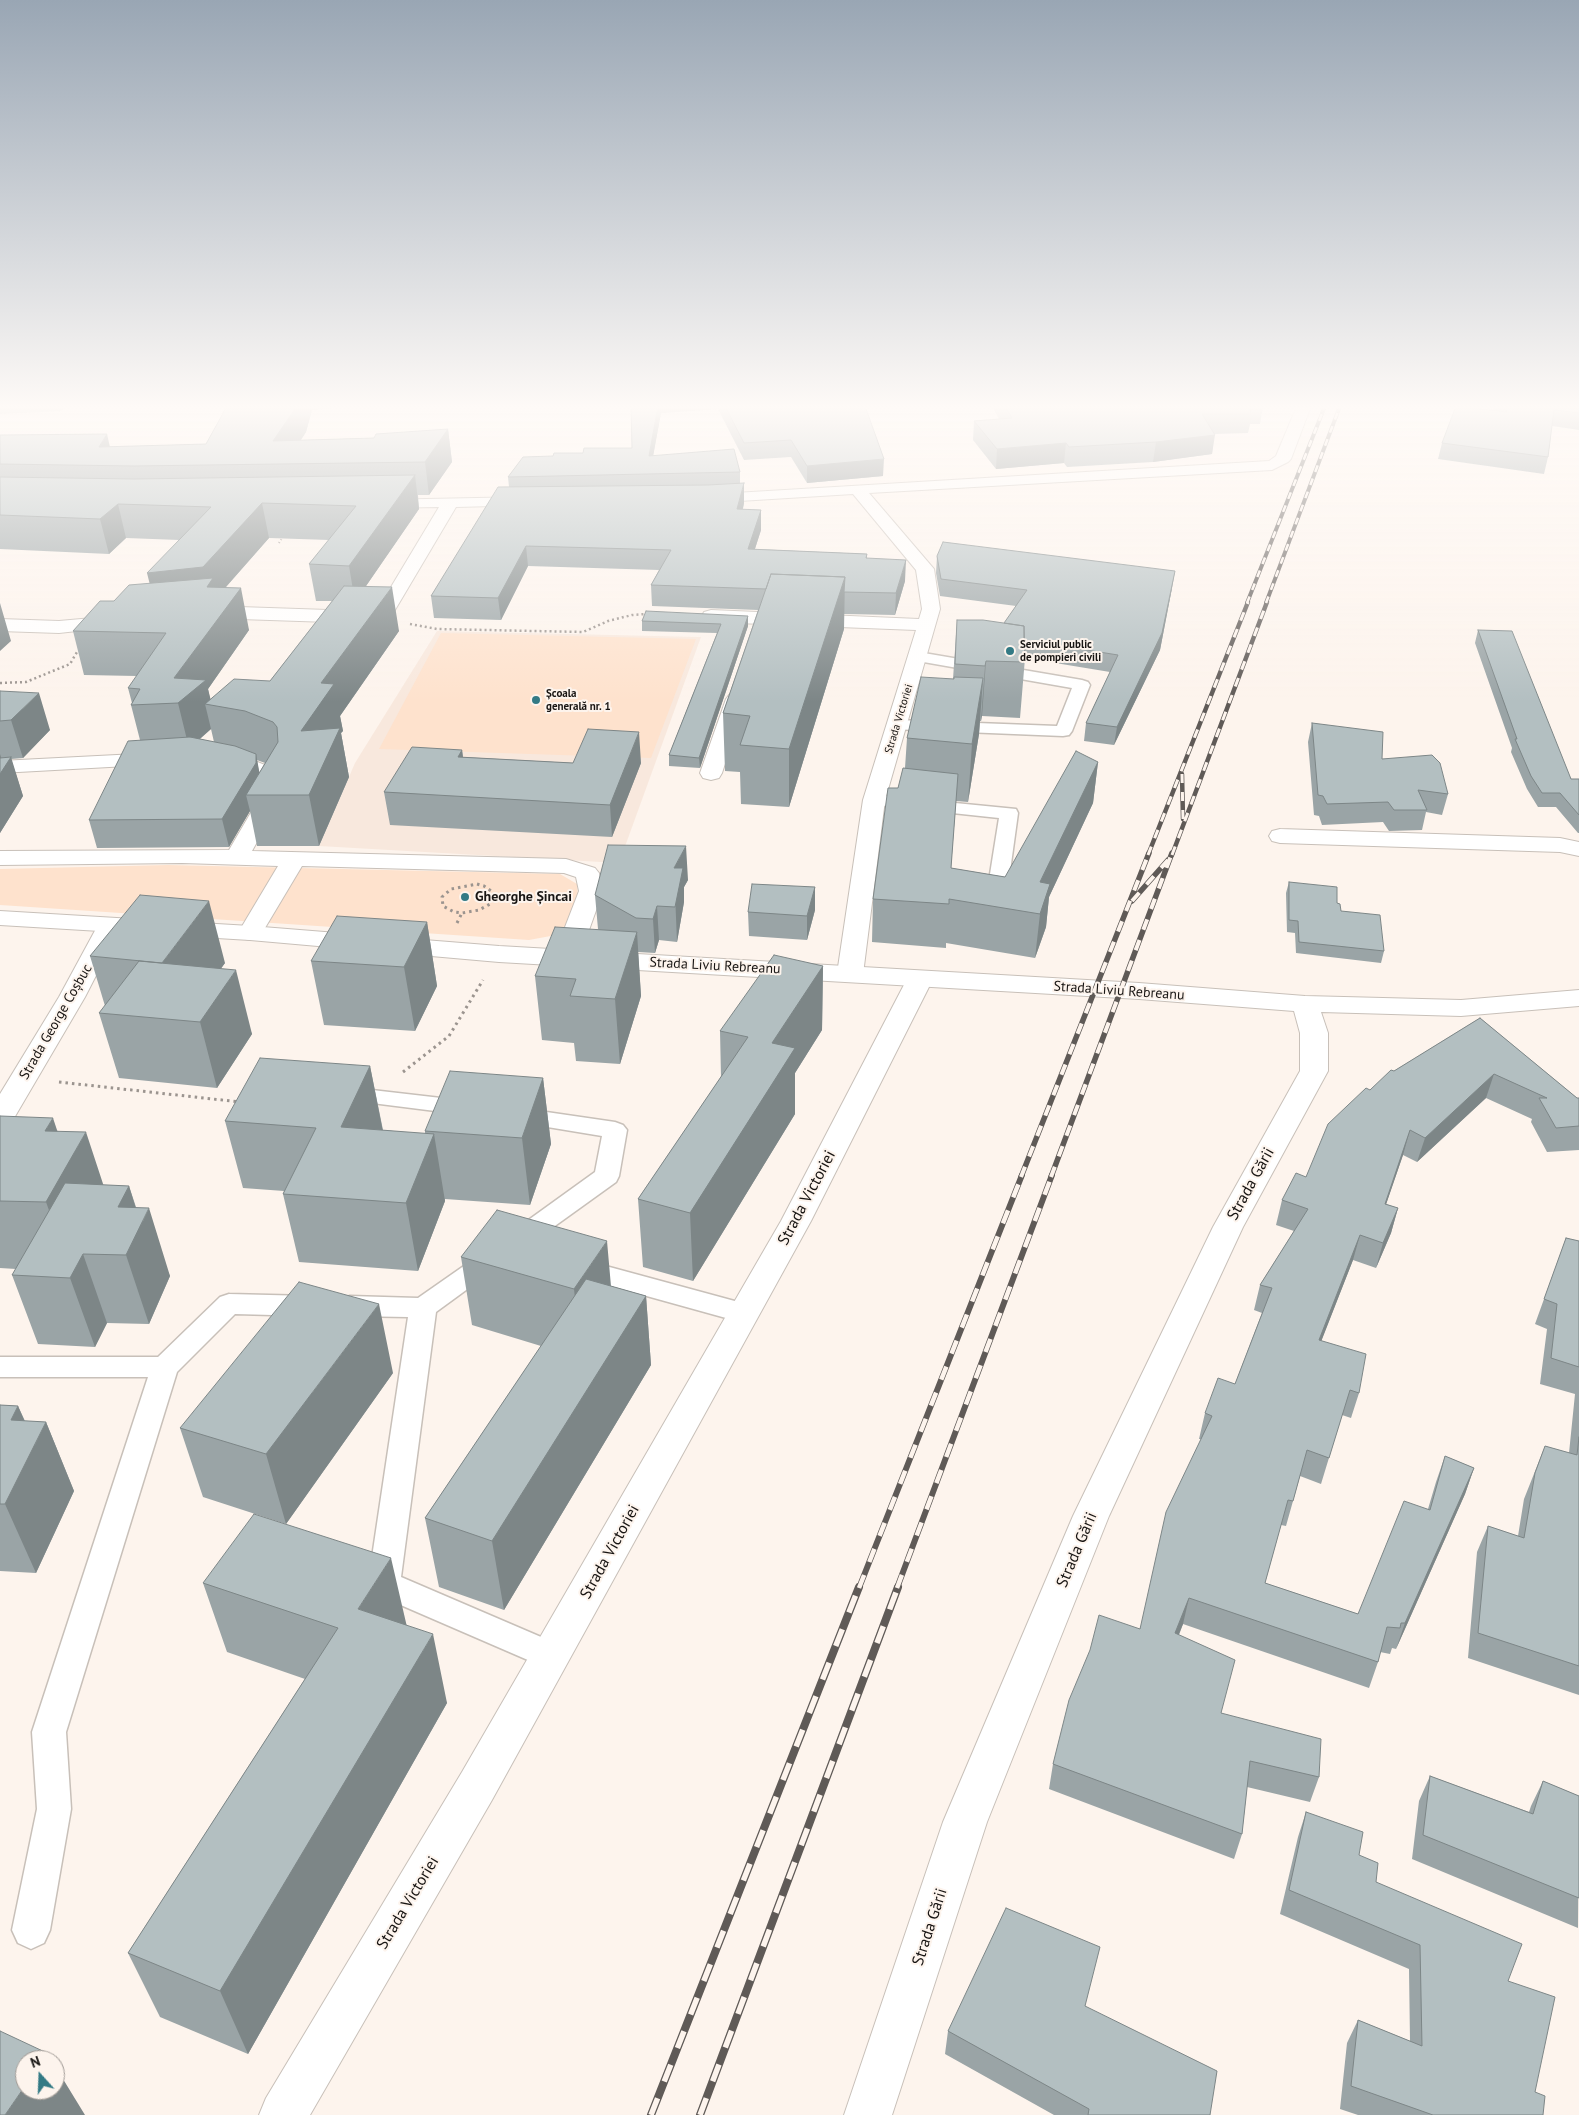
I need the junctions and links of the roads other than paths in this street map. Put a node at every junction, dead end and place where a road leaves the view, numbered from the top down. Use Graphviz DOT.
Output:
graph roads {
  1 [pos="448,505"];
  2 [pos="870,505"];
  3 [pos="191,614"];
  4 [pos="652,614"];
  5 [pos="360,617"];
  6 [pos="134,620"];
  7 [pos="0,625"];
  8 [pos="927,625"];
  9 [pos="319,635"];
  10 [pos="918,657"];
  11 [pos="742,681"];
  12 [pos="897,725"];
  13 [pos="177,758"];
  14 [pos="205,758"];
  15 [pos="0,767"];
  16 [pos="711,773"];
  17 [pos="874,800"];
  18 [pos="1280,836"];
  19 [pos="1579,849"];
  20 [pos="0,858"];
  21 [pos="236,858"];
  22 [pos="294,859"];
  23 [pos="997,893"];
  24 [pos="0,918"];
  25 [pos="110,925"];
  26 [pos="250,933"];
  27 [pos="566,958"];
  28 [pos="850,974"];
  29 [pos="920,979"];
  30 [pos="1579,998"];
  31 [pos="1305,1004"];
  32 [pos="372,1097"];
  33 [pos="0,1118"];
  34 [pos="507,1248"];
  35 [pos="423,1308"];
  36 [pos="744,1313"];
  37 [pos="0,1367"];
  38 [pos="165,1367"];
  39 [pos="551,1656"];
  40 [pos="31,1930"];
  41 [pos="283,2115"];
  42 [pos="868,2115"];
  1 -- 5 [label="street"];
  2 -- 8 [label="street, Strada Victoriei"];
  3 -- 5 [label="street"];
  4 -- 8 [label="street"];
  5 -- 9 [label="street"];
  6 -- 7 [label="street"];
  8 -- 10 [label="street, Strada Victoriei"];
  10 -- 12 [label="street, Strada Victoriei"];
  10 -- 12 [label="lane"];
  11 -- 16 [label="street"];
  12 -- 17 [label="street, Strada Victoriei"];
  13 -- 15 [label="street"];
  14 -- 21 [label="street"];
  17 -- 23 [label="lane"];
  17 -- 28 [label="street, Strada Victoriei"];
  18 -- 19 [label="street"];
  20 -- 21 [label="street"];
  21 -- 22 [label="street"];
  22 -- 26 [label="street"];
  22 -- 27 [label="street"];
  24 -- 25 [label="street, Strada Liviu Rebreanu"];
  25 -- 26 [label="street, Strada Liviu Rebreanu"];
  25 -- 33 [label="street, Strada George Coșbuc"];
  26 -- 27 [label="street, Strada Liviu Rebreanu"];
  27 -- 28 [label="street, Strada Liviu Rebreanu"];
  28 -- 29 [label="street, Strada Liviu Rebreanu"];
  29 -- 31 [label="street, Strada Liviu Rebreanu"];
  29 -- 36 [label="street, Strada Victoriei"];
  30 -- 31 [label="street, Strada Liviu Rebreanu"];
  31 -- 42 [label="street, Strada Gării"];
  32 -- 34 [label="lane"];
  34 -- 35 [label="lane"];
  34 -- 36 [label="lane"];
  35 -- 38 [label="lane"];
  35 -- 39 [label="lane"];
  36 -- 39 [label="street, Strada Victoriei"];
  37 -- 38 [label="lane"];
  38 -- 40 [label="lane"];
  39 -- 41 [label="street, Strada Victoriei"];
}
